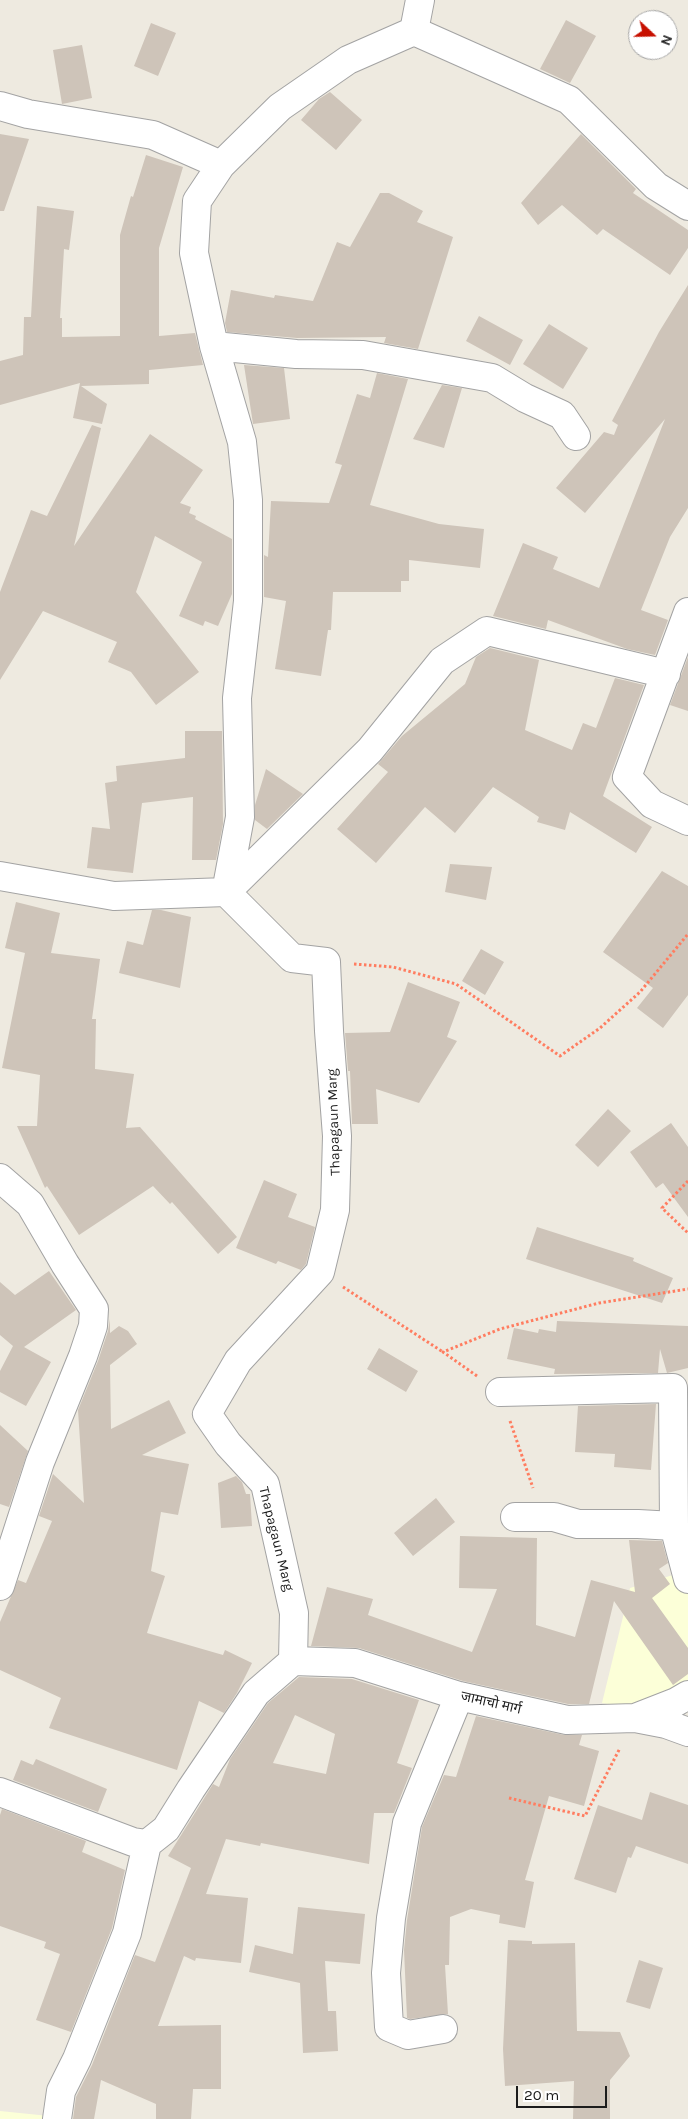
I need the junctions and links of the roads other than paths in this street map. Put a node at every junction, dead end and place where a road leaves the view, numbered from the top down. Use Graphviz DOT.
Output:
graph roads {
  1 [pos="420,0"];
  2 [pos="414,31"];
  3 [pos="0,106"];
  4 [pos="221,165"];
  5 [pos="688,206"];
  6 [pos="214,346"];
  7 [pos="576,436"];
  8 [pos="688,612"];
  9 [pos="666,674"];
  10 [pos="688,821"];
  11 [pos="0,876"];
  12 [pos="226,892"];
  13 [pos="0,1178"];
  14 [pos="500,1392"];
  15 [pos="515,1517"];
  16 [pos="674,1526"];
  17 [pos="688,1579"];
  18 [pos="0,1586"];
  19 [pos="294,1661"];
  20 [pos="688,1694"];
  21 [pos="459,1696"];
  22 [pos="635,1718"];
  23 [pos="688,1732"];
  24 [pos="0,1792"];
  25 [pos="147,1844"];
  26 [pos="443,2029"];
  27 [pos="57,2119"];
  1 -- 2 [label="street"];
  2 -- 4 [label="street"];
  2 -- 5 [label="street"];
  3 -- 4 [label="street"];
  4 -- 6 [label="street"];
  6 -- 7 [label="street"];
  6 -- 12 [label="street"];
  8 -- 9 [label="street"];
  9 -- 10 [label="street"];
  9 -- 12 [label="street"];
  11 -- 12 [label="street"];
  12 -- 19 [label="street, Thapagaun Marg"];
  13 -- 18 [label="street"];
  14 -- 16 [label="street"];
  15 -- 16 [label="street"];
  16 -- 17 [label="street"];
  19 -- 21 [label="street, जामाचो मार्ग"];
  19 -- 25 [label="street"];
  20 -- 22 [label="street, जामाचो मार्ग"];
  21 -- 22 [label="street, जामाचो मार्ग"];
  21 -- 26 [label="street"];
  22 -- 23 [label="street"];
  24 -- 25 [label="street"];
  25 -- 27 [label="street"];
}
